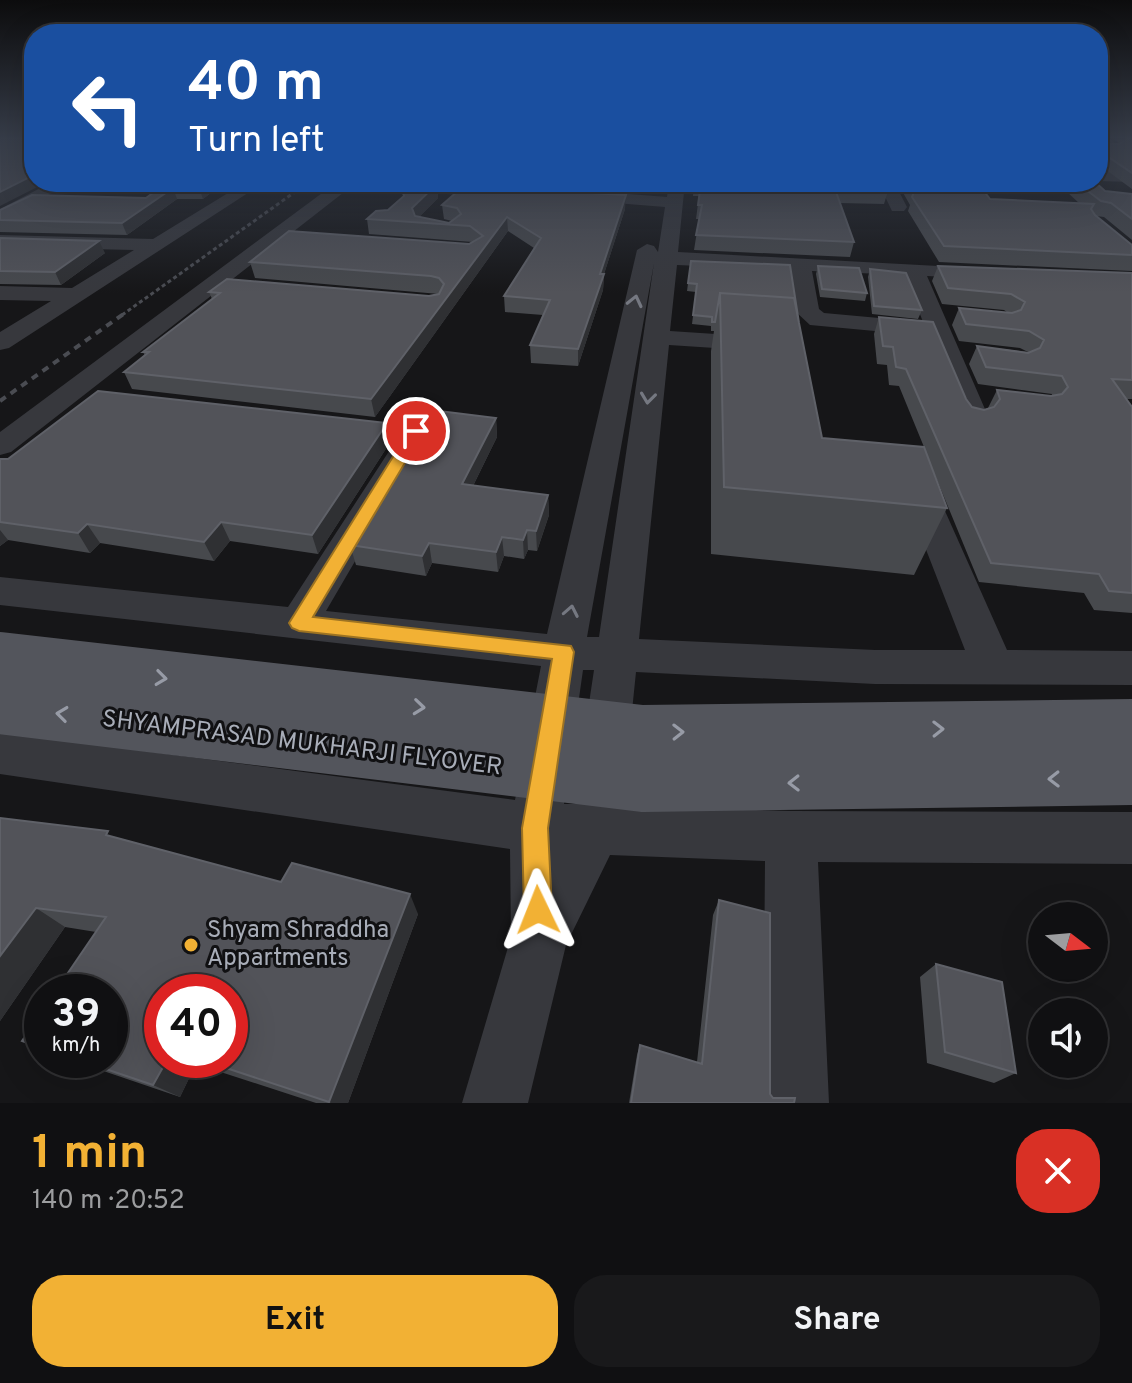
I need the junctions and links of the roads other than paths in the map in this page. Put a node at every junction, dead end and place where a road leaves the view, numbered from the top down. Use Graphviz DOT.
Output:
graph roads {
  1 [pos="61,192"];
  2 [pos="241,192"];
  3 [pos="344,192"];
  4 [pos="552,192"];
  5 [pos="667,192"];
  6 [pos="891,192"];
  7 [pos="1098,192"];
  8 [pos="1101,195"];
  9 [pos="190,205"];
  10 [pos="219,206"];
  11 [pos="395,207"];
  12 [pos="898,207"];
  13 [pos="0,216"];
  14 [pos="57,220"];
  15 [pos="109,227"];
  16 [pos="277,236"];
  17 [pos="307,238"];
  18 [pos="10,241"];
  19 [pos="84,243"];
  20 [pos="157,245"];
  21 [pos="657,257"];
  22 [pos="800,264"];
  23 [pos="913,269"];
  24 [pos="1007,274"];
  25 [pos="213,284"];
  26 [pos="244,287"];
  27 [pos="0,293"];
  28 [pos="76,295"];
  29 [pos="960,316"];
  30 [pos="939,331"];
  31 [pos="655,337"];
  32 [pos="0,343"];
  33 [pos="787,346"];
  34 [pos="976,354"];
  35 [pos="69,393"];
  36 [pos="115,398"];
  37 [pos="995,398"];
  38 [pos="396,431"];
  39 [pos="0,446"];
  40 [pos="878,497"];
  41 [pos="0,591"];
  42 [pos="299,623"];
  43 [pos="563,652"];
  44 [pos="616,655"];
  45 [pos="0,659"];
  46 [pos="993,667"];
  47 [pos="1132,668"];
  48 [pos="0,707"];
  49 [pos="1132,726"];
  50 [pos="0,753"];
  51 [pos="1132,778"];
  52 [pos="535,828"];
  53 [pos="596,830"];
  54 [pos="791,836"];
  55 [pos="1132,838"];
  56 [pos="539,938"];
  57 [pos="495,1103"];
  58 [pos="796,1103"];
  1 -- 13 [label="street"];
  2 -- 10 [label="street"];
  3 -- 16 [label="street"];
  4 -- 11 [label="street"];
  5 -- 21 [label="street"];
  6 -- 12 [label="street"];
  7 -- 8 [label="street"];
  9 -- 10 [label="street"];
  10 -- 20 [label="street"];
  14 -- 18 [label="street"];
  15 -- 19 [label="street"];
  16 -- 17 [label="street"];
  16 -- 25 [label="street"];
  18 -- 19 [label="street"];
  19 -- 20 [label="street"];
  20 -- 28 [label="street"];
  21 -- 22 [label="street"];
  21 -- 31 [label="street"];
  43 -- 21 [label="street, one-way"];
  22 -- 23 [label="street"];
  22 -- 30 [label="street"];
  23 -- 24 [label="street"];
  23 -- 30 [label="street"];
  25 -- 26 [label="street"];
  25 -- 35 [label="street"];
  27 -- 28 [label="street"];
  28 -- 32 [label="street"];
  29 -- 30 [label="street"];
  30 -- 34 [label="street"];
  30 -- 37 [label="street"];
  31 -- 33 [label="street"];
  31 -- 44 [label="street, one-way"];
  35 -- 36 [label="street"];
  35 -- 39 [label="street"];
  38 -- 42 [label="street"];
  40 -- 46 [label="street"];
  41 -- 42 [label="street"];
  42 -- 43 [label="street"];
  43 -- 44 [label="street"];
  43 -- 52 [label="street"];
  44 -- 46 [label="street"];
  44 -- 53 [label="street"];
  45 -- 49 [label="main road, one-way, bridge"];
  46 -- 47 [label="street"];
  51 -- 48 [label="main road, SHYAMPRASAD MUKHARJI FLYOVER, one-way, bridge"];
  50 -- 52 [label="street"];
  52 -- 53 [label="street"];
  52 -- 56 [label="street"];
  53 -- 54 [label="street"];
  53 -- 56 [label="street"];
  54 -- 55 [label="street"];
  54 -- 58 [label="street"];
  56 -- 57 [label="street"];
}
